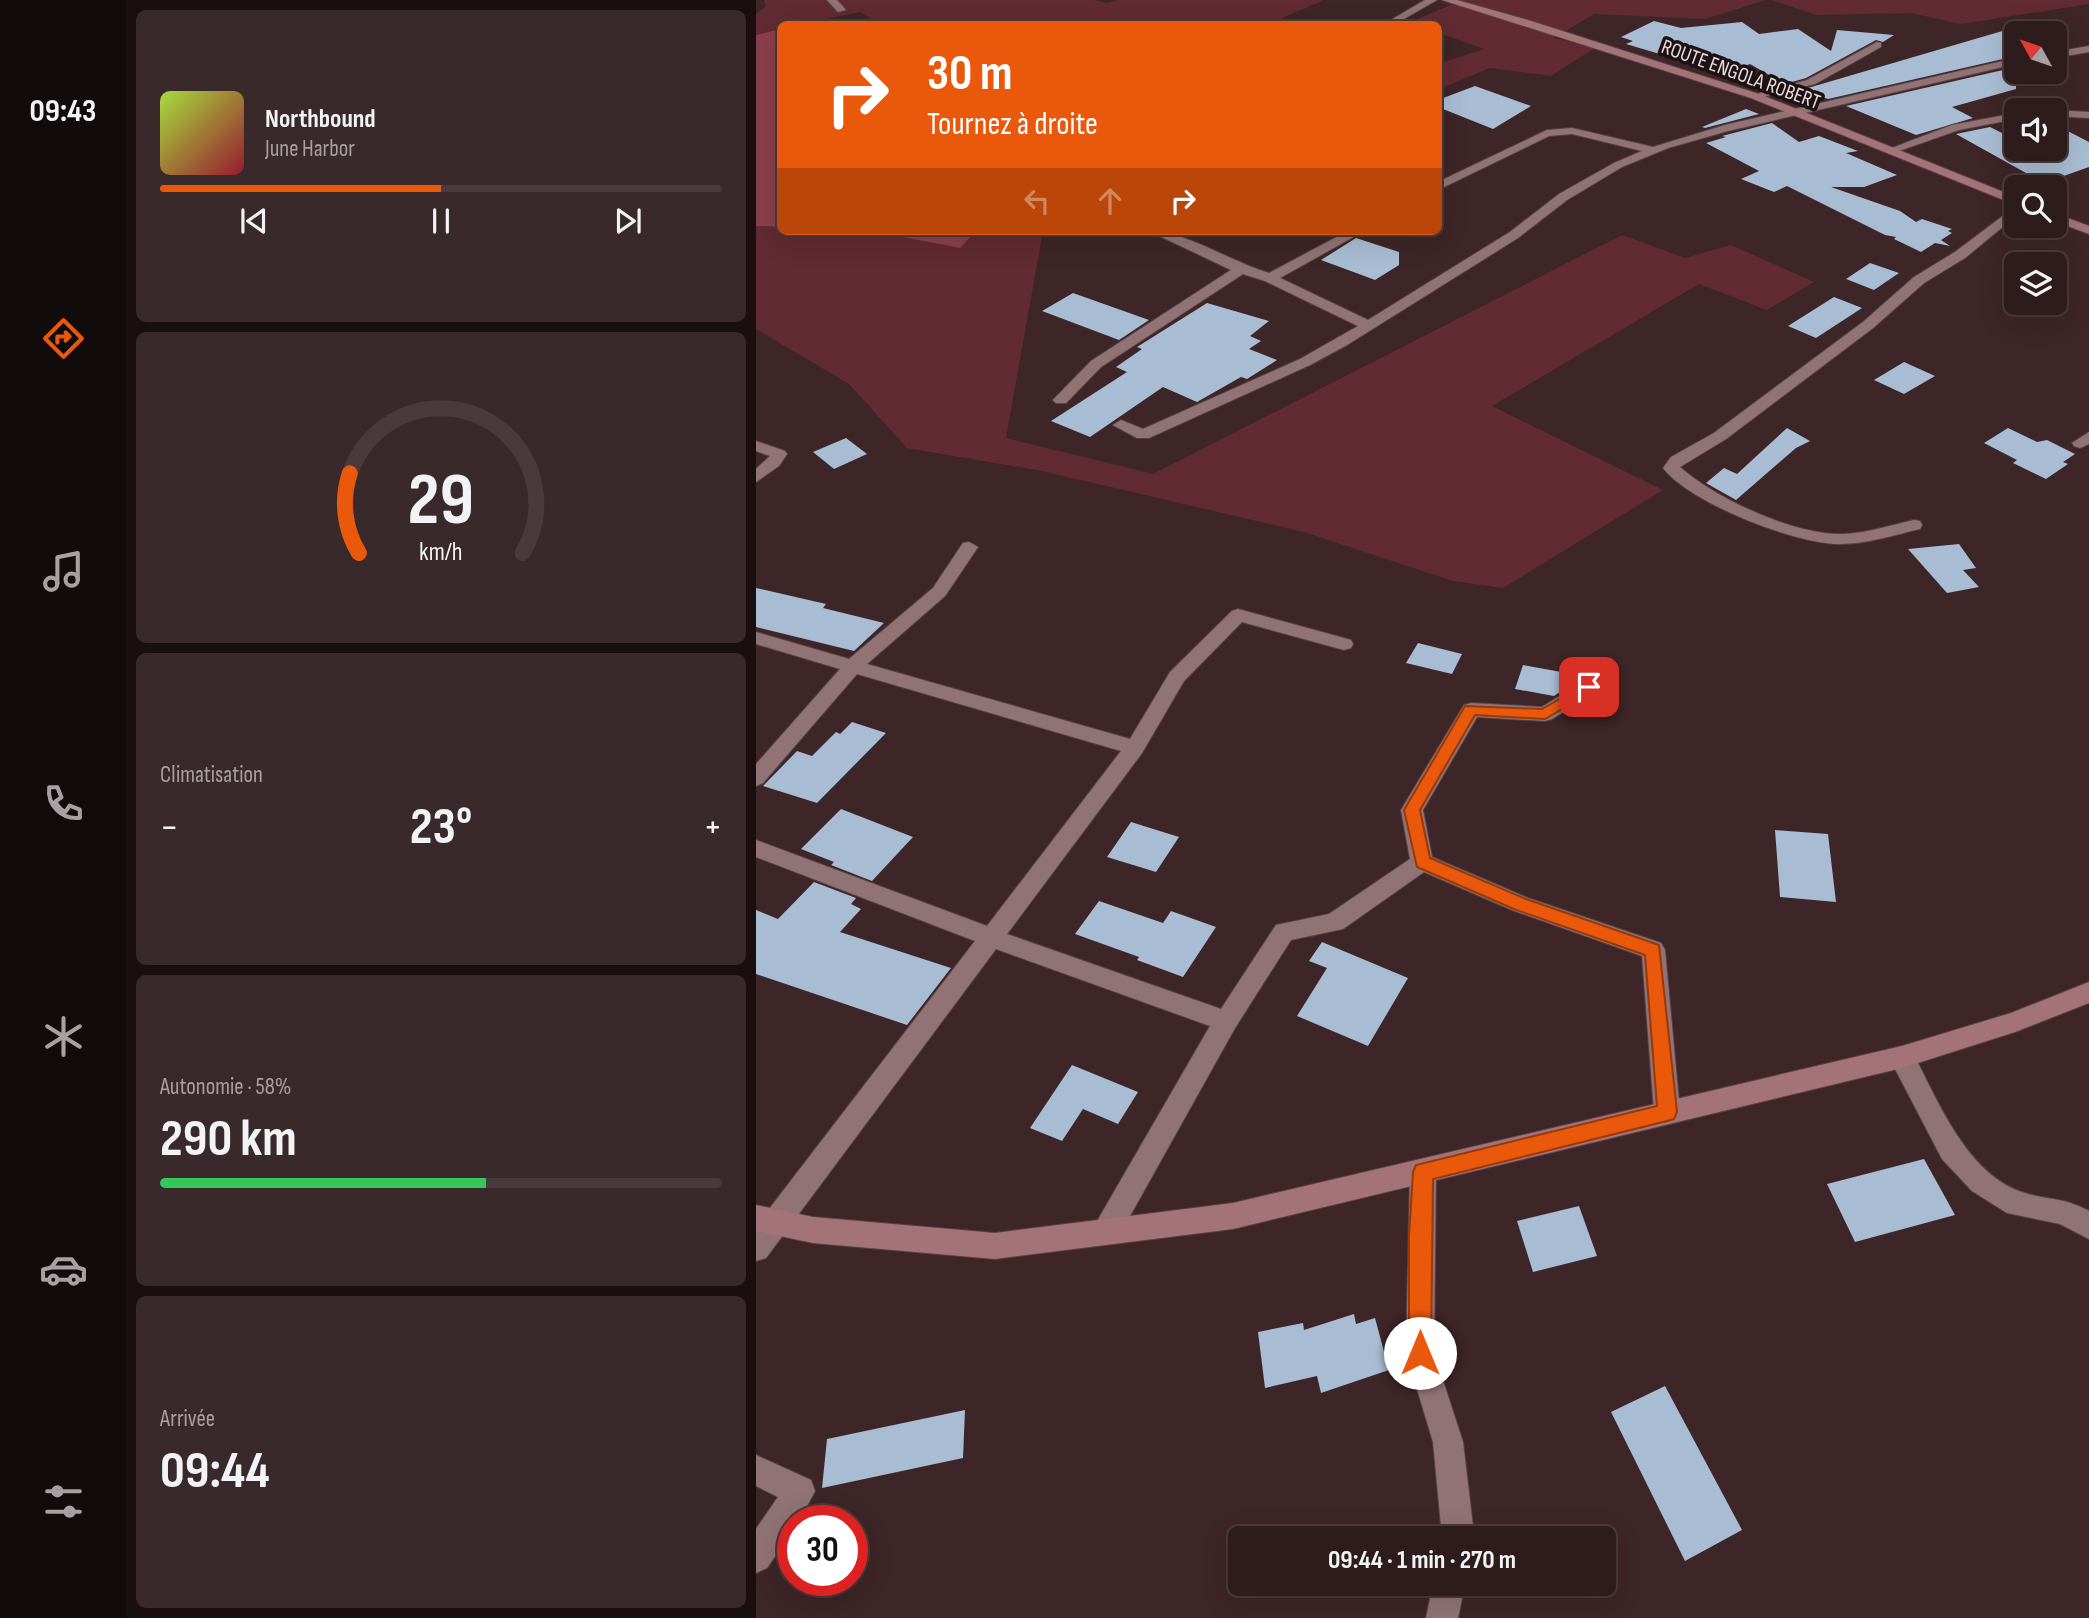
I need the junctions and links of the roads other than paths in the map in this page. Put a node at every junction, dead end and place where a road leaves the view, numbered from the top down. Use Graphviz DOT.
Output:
graph roads {
  1 [pos="832,0"];
  2 [pos="1432,0"];
  3 [pos="1447,0"];
  4 [pos="841,10"];
  5 [pos="1394,21"];
  6 [pos="1877,45"];
  7 [pos="2089,49"];
  8 [pos="2067,53"];
  9 [pos="2004,64"];
  10 [pos="1798,84"];
  11 [pos="1755,96"];
  12 [pos="1822,105"];
  13 [pos="1794,111"];
  14 [pos="2067,114"];
  15 [pos="2089,115"];
  16 [pos="2004,118"];
  17 [pos="1653,150"];
  18 [pos="1890,151"];
  19 [pos="1442,185"];
  20 [pos="2004,196"];
  21 [pos="2004,219"];
  22 [pos="2067,222"];
  23 [pos="2089,230"];
  24 [pos="1164,235"];
  25 [pos="1351,235"];
  26 [pos="1241,269"];
  27 [pos="1270,278"];
  28 [pos="1369,326"];
  29 [pos="1061,400"];
  30 [pos="1121,425"];
  31 [pos="756,446"];
  32 [pos="756,477"];
  33 [pos="1914,525"];
  34 [pos="969,547"];
  35 [pos="756,638"];
  36 [pos="1345,644"];
  37 [pos="854,665"];
  38 [pos="1589,687"];
  39 [pos="1135,747"];
  40 [pos="756,778"];
  41 [pos="756,848"];
  42 [pos="1422,862"];
  43 [pos="993,937"];
  44 [pos="2089,992"];
  45 [pos="1226,1021"];
  46 [pos="1902,1057"];
  47 [pos="1667,1112"];
  48 [pos="1423,1172"];
  49 [pos="766,1220"];
  50 [pos="2089,1226"];
  51 [pos="1107,1232"];
  52 [pos="756,1248"];
  53 [pos="756,1470"];
  54 [pos="1457,1526"];
  55 [pos="756,1558"];
  56 [pos="1447,1596"];
  57 [pos="1442,1618"];
  1 -- 4 [label="street"];
  2 -- 5 [label="street"];
  3 -- 11 [label="street, ROUTE ENGOLA ROBERT"];
  6 -- 10 [label="street"];
  7 -- 8 [label="street"];
  9 -- 12 [label="street"];
  10 -- 11 [label="street"];
  10 -- 12 [label="street"];
  11 -- 13 [label="street, ROUTE ENGOLA ROBERT"];
  12 -- 13 [label="street"];
  13 -- 17 [label="street"];
  13 -- 18 [label="street, ROUTE ENGOLA ROBERT"];
  14 -- 15 [label="street"];
  16 -- 18 [label="street"];
  17 -- 19 [label="street"];
  17 -- 28 [label="street"];
  18 -- 20 [label="street, ROUTE ENGOLA ROBERT"];
  21 -- 33 [label="street"];
  22 -- 23 [label="street"];
  24 -- 26 [label="street"];
  25 -- 27 [label="street"];
  26 -- 27 [label="street"];
  26 -- 29 [label="street"];
  27 -- 28 [label="street"];
  28 -- 30 [label="street"];
  31 -- 32 [label="street"];
  34 -- 37 [label="street"];
  35 -- 37 [label="street"];
  36 -- 39 [label="street"];
  37 -- 39 [label="street"];
  37 -- 40 [label="street"];
  38 -- 42 [label="street"];
  39 -- 43 [label="street"];
  41 -- 43 [label="street"];
  42 -- 45 [label="street"];
  42 -- 47 [label="street"];
  43 -- 45 [label="street"];
  43 -- 49 [label="street"];
  44 -- 46 [label="street"];
  45 -- 51 [label="street"];
  46 -- 47 [label="street"];
  46 -- 50 [label="street"];
  47 -- 48 [label="street"];
  48 -- 51 [label="street"];
  48 -- 54 [label="street"];
  49 -- 51 [label="street"];
  49 -- 52 [label="street"];
  53 -- 55 [label="street"];
  56 -- 57 [label="street"];
}
